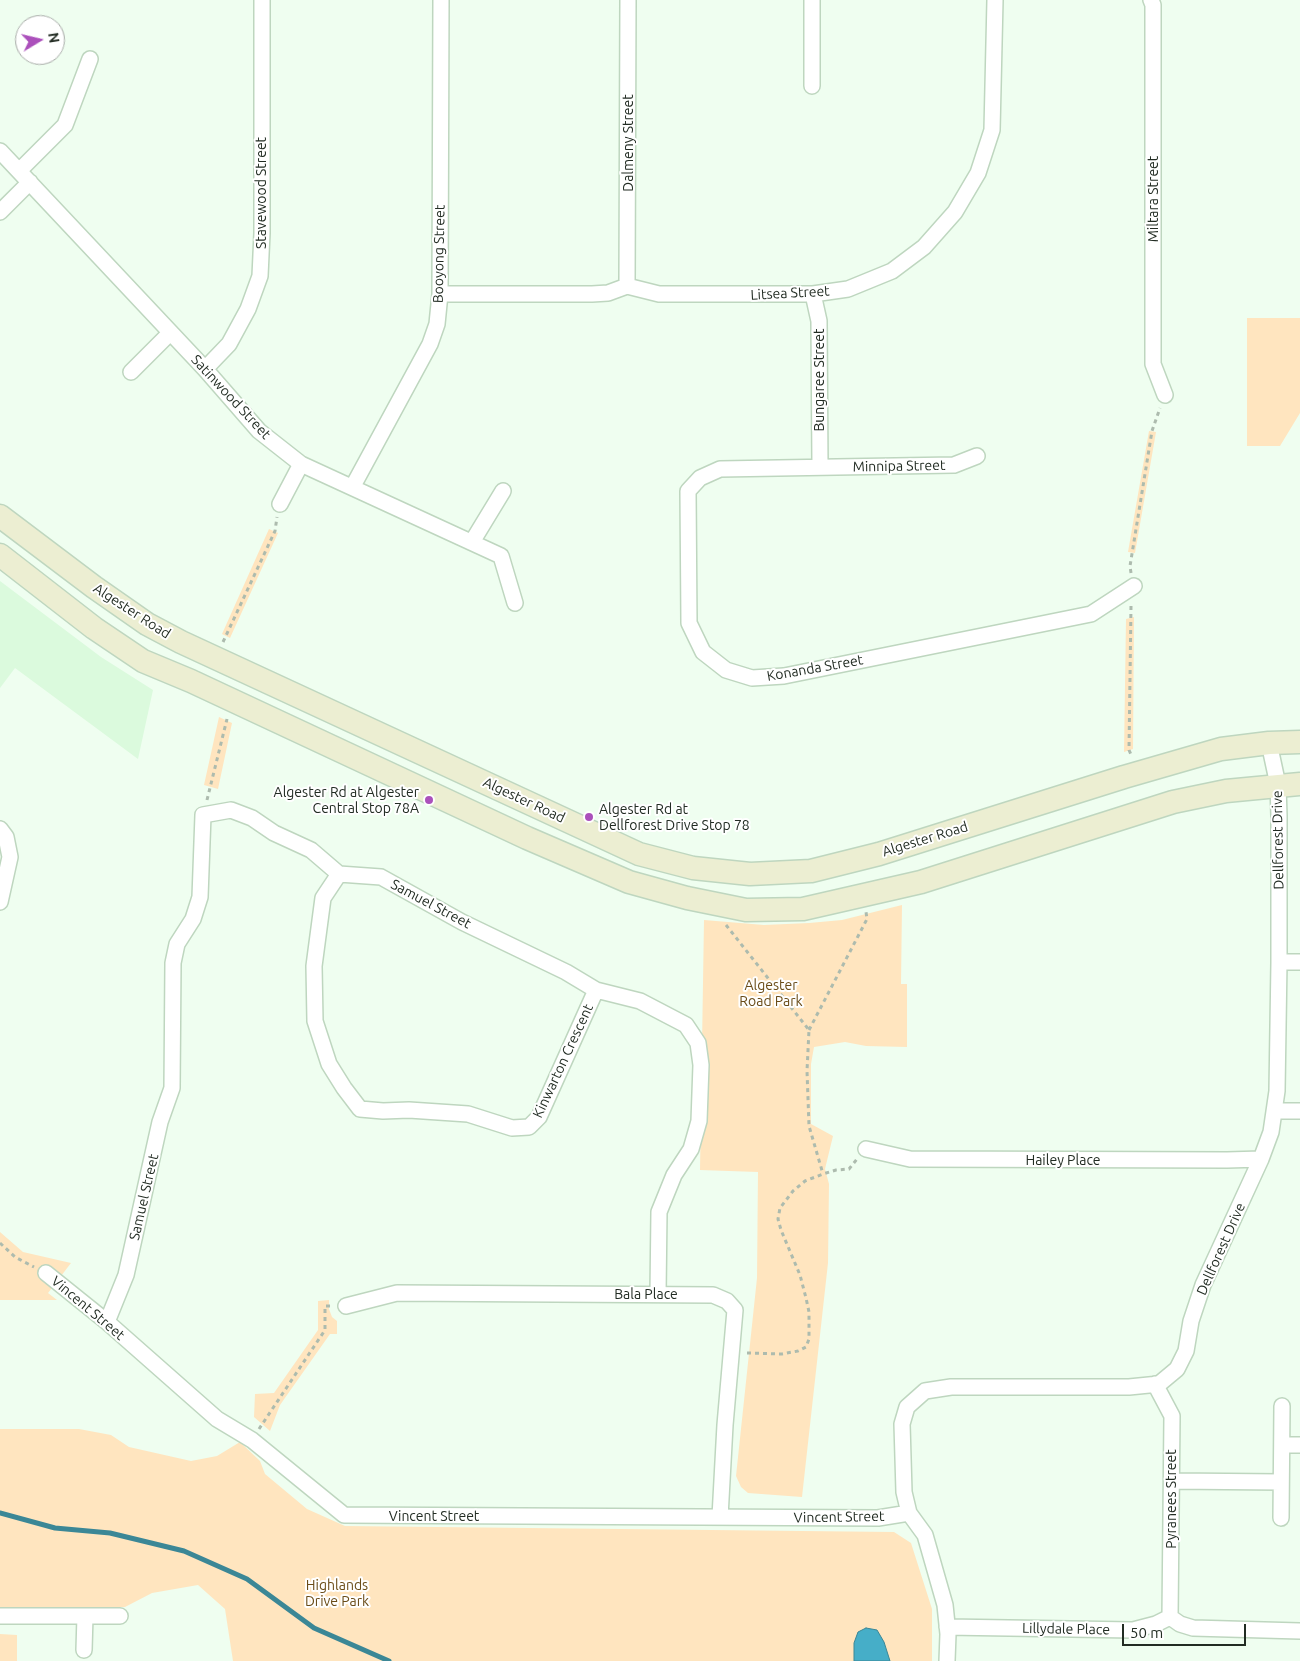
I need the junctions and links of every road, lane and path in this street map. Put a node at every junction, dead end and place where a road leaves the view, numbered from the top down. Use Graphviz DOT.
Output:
graph roads {
  1 [pos="262,0"];
  2 [pos="441,0"];
  3 [pos="628,0"];
  4 [pos="812,0"];
  5 [pos="995,0"];
  6 [pos="1151,0"];
  7 [pos="90,60"];
  8 [pos="812,86"];
  9 [pos="0,151"];
  10 [pos="24,177"];
  11 [pos="0,212"];
  12 [pos="627,286"];
  13 [pos="440,294"];
  14 [pos="813,294"];
  15 [pos="170,333"];
  16 [pos="205,369"];
  17 [pos="131,372"];
  18 [pos="1165,395"];
  19 [pos="977,456"];
  20 [pos="301,464"];
  21 [pos="820,467"];
  22 [pos="353,486"];
  23 [pos="503,491"];
  24 [pos="280,504"];
  25 [pos="0,516"];
  26 [pos="472,542"];
  27 [pos="0,555"];
  28 [pos="1134,586"];
  29 [pos="515,603"];
  30 [pos="217,657"];
  31 [pos="235,701"];
  32 [pos="1300,742"];
  33 [pos="1269,743"];
  34 [pos="1133,760"];
  35 [pos="1300,784"];
  36 [pos="1278,785"];
  37 [pos="204,815"];
  38 [pos="0,828"];
  39 [pos="339,874"];
  40 [pos="0,902"];
  41 [pos="866,909"];
  42 [pos="723,922"];
  43 [pos="1279,962"];
  44 [pos="1300,962"];
  45 [pos="596,990"];
  46 [pos="809,1030"];
  47 [pos="1276,1111"];
  48 [pos="1300,1111"];
  49 [pos="866,1149"];
  50 [pos="1261,1159"];
  51 [pos="823,1174"];
  52 [pos="0,1243"];
  53 [pos="46,1273"];
  54 [pos="658,1294"];
  55 [pos="346,1306"];
  56 [pos="107,1322"];
  57 [pos="731,1352"];
  58 [pos="1155,1384"];
  59 [pos="1282,1406"];
  60 [pos="252,1440"];
  61 [pos="1282,1445"];
  62 [pos="1300,1445"];
  63 [pos="1172,1481"];
  64 [pos="1282,1482"];
  65 [pos="909,1512"];
  66 [pos="720,1517"];
  67 [pos="1281,1518"];
  68 [pos="0,1616"];
  69 [pos="85,1616"];
  70 [pos="120,1616"];
  71 [pos="1170,1617"];
  72 [pos="947,1627"];
  73 [pos="1300,1630"];
  74 [pos="84,1650"];
  75 [pos="947,1661"];
  1 -- 16 [label="street, Stavewood Street"];
  2 -- 13 [label="street, Booyong Street"];
  3 -- 12 [label="street, Dalmeny Street"];
  4 -- 8 [label="street"];
  5 -- 14 [label="street, Litsea Street"];
  6 -- 18 [label="street, Miltara Street"];
  7 -- 10 [label="street"];
  9 -- 10 [label="street, Satinwood Street"];
  10 -- 11 [label="street"];
  10 -- 15 [label="street, Satinwood Street"];
  12 -- 13 [label="street"];
  12 -- 14 [label="street, Litsea Street"];
  13 -- 22 [label="street, Booyong Street"];
  14 -- 21 [label="street, Bungaree Street"];
  15 -- 16 [label="street, Satinwood Street"];
  15 -- 17 [label="street"];
  16 -- 20 [label="street, Satinwood Street"];
  18 -- 28 [label="path"];
  19 -- 21 [label="street, Minnipa Street"];
  20 -- 22 [label="street, Satinwood Street"];
  20 -- 24 [label="street"];
  21 -- 28 [label="street, Konanda Street"];
  22 -- 26 [label="street, Satinwood Street"];
  23 -- 26 [label="street"];
  24 -- 30 [label="path"];
  25 -- 30 [label="main road, Algester Road"];
  26 -- 29 [label="street, Satinwood Street"];
  27 -- 31 [label="main road"];
  28 -- 34 [label="path"];
  30 -- 33 [label="main road, Algester Road"];
  31 -- 36 [label="main road"];
  31 -- 37 [label="path"];
  32 -- 33 [label="main road, Algester Road"];
  33 -- 36 [label="street, Dellforest Drive"];
  35 -- 36 [label="main road"];
  36 -- 43 [label="street, Dellforest Drive"];
  37 -- 39 [label="street"];
  37 -- 56 [label="street, Samuel Street"];
  38 -- 40 [label="street"];
  39 -- 45 [label="street, Samuel Street"];
  39 -- 45 [label="street, Kinwarton Crescent"];
  41 -- 46 [label="path"];
  42 -- 46 [label="path"];
  43 -- 44 [label="street"];
  43 -- 47 [label="street, Dellforest Drive"];
  45 -- 54 [label="street, Samuel Street"];
  46 -- 51 [label="path"];
  47 -- 48 [label="street"];
  47 -- 50 [label="street, Dellforest Drive"];
  49 -- 50 [label="street, Hailey Place"];
  49 -- 51 [label="path"];
  50 -- 58 [label="street, Dellforest Drive"];
  51 -- 57 [label="path"];
  52 -- 53 [label="path"];
  53 -- 56 [label="street, Vincent Street"];
  54 -- 55 [label="street, Bala Place"];
  54 -- 57 [label="street, Bala Place"];
  55 -- 60 [label="path"];
  56 -- 60 [label="street, Vincent Street"];
  57 -- 66 [label="street, Bala Place"];
  58 -- 63 [label="street, Pyranees Street"];
  58 -- 65 [label="street"];
  59 -- 61 [label="street"];
  60 -- 66 [label="street, Vincent Street"];
  61 -- 62 [label="street"];
  61 -- 64 [label="street"];
  63 -- 64 [label="street"];
  63 -- 71 [label="street, Pyranees Street"];
  64 -- 67 [label="street"];
  65 -- 66 [label="street, Vincent Street"];
  65 -- 72 [label="street"];
  68 -- 69 [label="street"];
  69 -- 70 [label="street"];
  69 -- 74 [label="street"];
  71 -- 72 [label="street, Lillydale Place"];
  71 -- 73 [label="street"];
  72 -- 75 [label="street"];
}
